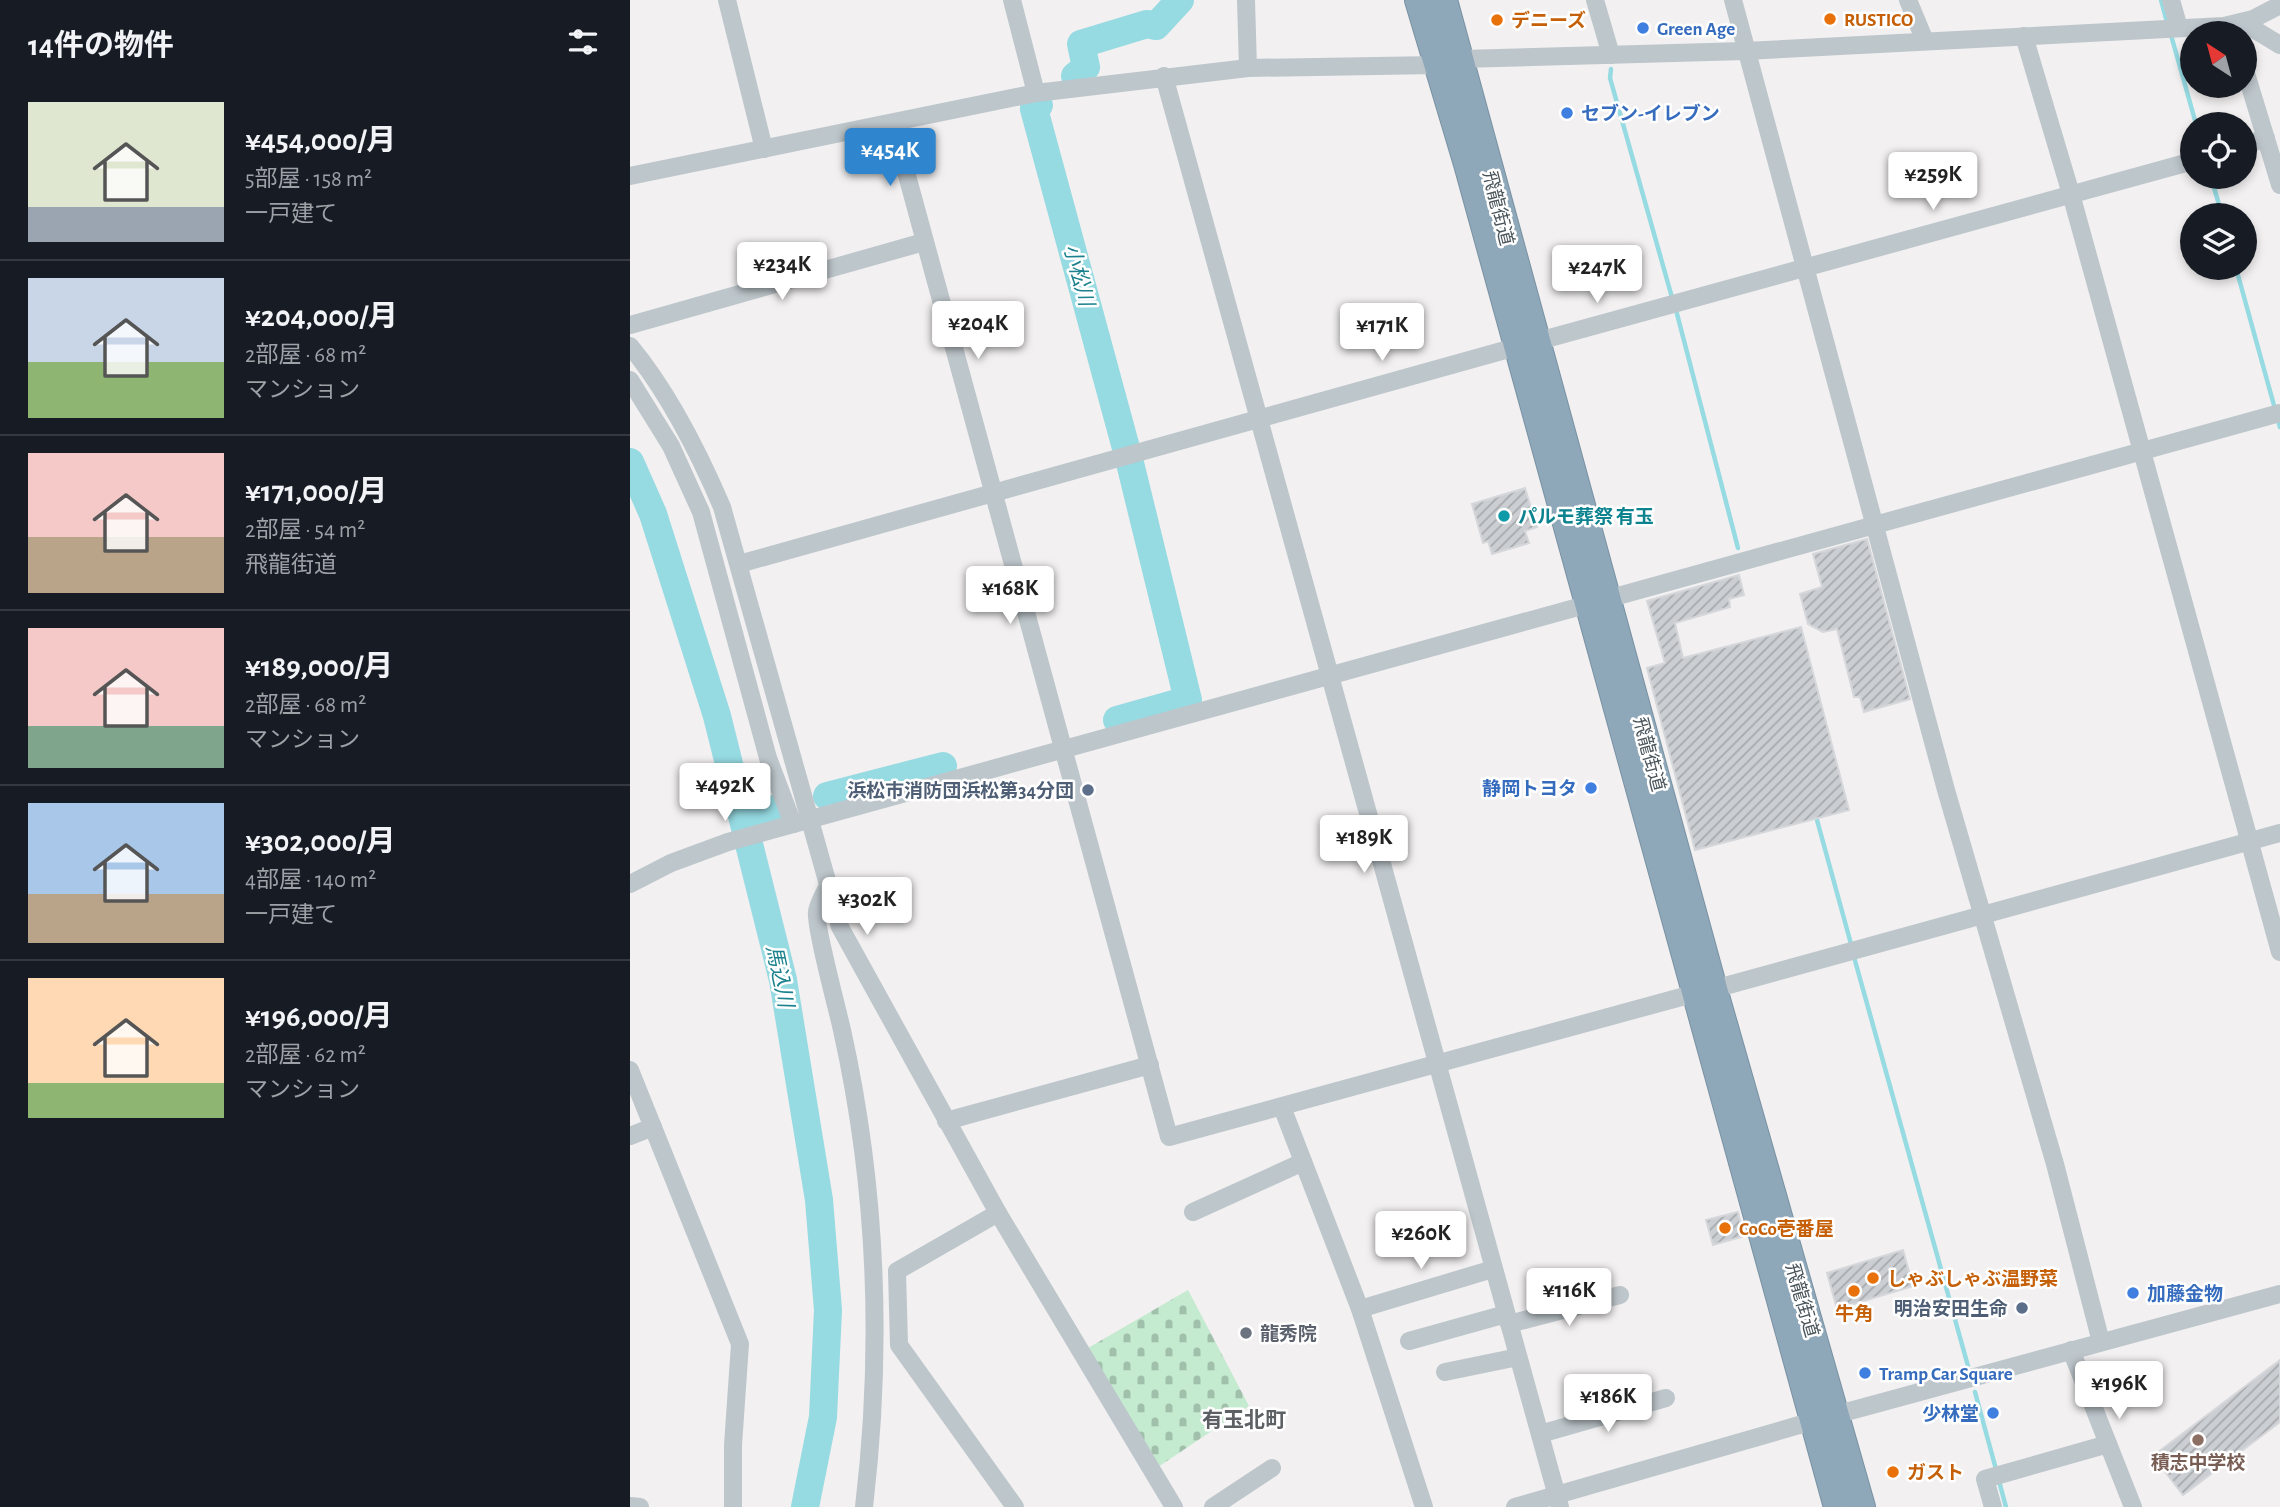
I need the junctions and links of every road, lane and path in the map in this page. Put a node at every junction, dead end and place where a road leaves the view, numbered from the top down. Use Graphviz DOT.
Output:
graph roads {
  1 [pos="727,0"];
  2 [pos="1012,0"];
  3 [pos="1246,0"];
  4 [pos="1418,0"];
  5 [pos="1444,0"];
  6 [pos="1595,0"];
  7 [pos="1733,0"];
  8 [pos="1909,0"];
  9 [pos="2171,0"];
  10 [pos="2280,5"];
  11 [pos="2248,21"];
  12 [pos="2170,28"];
  13 [pos="2180,28"];
  14 [pos="2024,36"];
  15 [pos="2258,36"];
  16 [pos="1925,41"];
  17 [pos="2280,45"];
  18 [pos="1745,51"];
  19 [pos="1611,55"];
  20 [pos="1449,62"];
  21 [pos="1248,68"];
  22 [pos="1164,76"];
  23 [pos="1036,93"];
  24 [pos="2254,98"];
  25 [pos="893,124"];
  26 [pos="2266,138"];
  27 [pos="2257,141"];
  28 [pos="764,149"];
  29 [pos="2180,165"];
  30 [pos="630,176"];
  31 [pos="2280,185"];
  32 [pos="2071,194"];
  33 [pos="924,242"];
  34 [pos="1805,267"];
  35 [pos="630,325"];
  36 [pos="1526,345"];
  37 [pos="630,346"];
  38 [pos="630,380"];
  39 [pos="2280,412"];
  40 [pos="1259,416"];
  41 [pos="2141,451"];
  42 [pos="993,492"];
  43 [pos="1874,525"];
  44 [pos="739,564"];
  45 [pos="1599,602"];
  46 [pos="1330,676"];
  47 [pos="1063,750"];
  48 [pos="801,822"];
  49 [pos="2280,833"];
  50 [pos="2250,841"];
  51 [pos="630,884"];
  52 [pos="828,886"];
  53 [pos="1983,915"];
  54 [pos="2280,952"];
  55 [pos="1705,991"];
  56 [pos="1436,1063"];
  57 [pos="1150,1065"];
  58 [pos="630,1070"];
  59 [pos="1282,1107"];
  60 [pos="946,1121"];
  61 [pos="653,1127"];
  62 [pos="630,1136"];
  63 [pos="1303,1162"];
  64 [pos="1193,1212"];
  65 [pos="998,1213"];
  66 [pos="1493,1269"];
  67 [pos="2280,1294"];
  68 [pos="1620,1295"];
  69 [pos="1360,1309"];
  70 [pos="1507,1319"];
  71 [pos="1409,1341"];
  72 [pos="2101,1342"];
  73 [pos="2071,1350"];
  74 [pos="1518,1357"];
  75 [pos="1445,1372"];
  76 [pos="1666,1398"];
  77 [pos="1824,1419"];
  78 [pos="1540,1434"];
  79 [pos="2108,1444"];
  80 [pos="1272,1468"];
  81 [pos="1232,1482"];
  82 [pos="1558,1501"];
  83 [pos="630,1506"];
  84 [pos="640,1507"];
  85 [pos="733,1507"];
  86 [pos="864,1507"];
  87 [pos="1015,1507"];
  88 [pos="1174,1507"];
  89 [pos="1195,1507"];
  90 [pos="1213,1507"];
  91 [pos="1424,1507"];
  92 [pos="1515,1507"];
  93 [pos="1837,1507"];
  94 [pos="1862,1507"];
  95 [pos="1993,1507"];
  96 [pos="2133,1507"];
  1 -- 28 [label="street"];
  2 -- 23 [label="street"];
  3 -- 21 [label="street"];
  4 -- 20 [label="highway, 飛龍街道"];
  5 -- 20 [label="highway, 飛龍街道"];
  6 -- 19 [label="street"];
  7 -- 18 [label="street"];
  8 -- 16 [label="street"];
  9 -- 12 [label="street"];
  10 -- 11 [label="street"];
  12 -- 13 [label="street"];
  12 -- 14 [label="street"];
  14 -- 16 [label="street"];
  14 -- 32 [label="street"];
  15 -- 17 [label="street"];
  16 -- 18 [label="street"];
  18 -- 19 [label="street"];
  18 -- 34 [label="street"];
  19 -- 20 [label="street"];
  20 -- 21 [label="street"];
  20 -- 36 [label="highway, 飛龍街道"];
  21 -- 22 [label="street"];
  22 -- 23 [label="street"];
  22 -- 40 [label="street"];
  23 -- 25 [label="street"];
  24 -- 26 [label="street"];
  25 -- 28 [label="street"];
  25 -- 33 [label="street"];
  26 -- 27 [label="street"];
  26 -- 31 [label="street"];
  28 -- 30 [label="street"];
  29 -- 32 [label="street"];
  32 -- 34 [label="street"];
  32 -- 41 [label="street"];
  33 -- 35 [label="street"];
  33 -- 42 [label="street"];
  34 -- 36 [label="street"];
  34 -- 43 [label="street"];
  36 -- 40 [label="street"];
  36 -- 45 [label="highway, 飛龍街道"];
  37 -- 44 [label="street"];
  38 -- 48 [label="street"];
  39 -- 41 [label="street"];
  40 -- 42 [label="street"];
  40 -- 46 [label="street"];
  41 -- 43 [label="street"];
  41 -- 50 [label="street"];
  42 -- 44 [label="street"];
  42 -- 47 [label="street"];
  43 -- 45 [label="street"];
  43 -- 53 [label="street"];
  44 -- 48 [label="street"];
  45 -- 46 [label="street"];
  45 -- 55 [label="highway, 飛龍街道"];
  46 -- 47 [label="street"];
  46 -- 56 [label="street"];
  47 -- 48 [label="street"];
  47 -- 57 [label="street"];
  48 -- 51 [label="street"];
  48 -- 52 [label="street"];
  49 -- 50 [label="street"];
  50 -- 53 [label="street"];
  50 -- 54 [label="street"];
  52 -- 60 [label="street"];
  52 -- 86 [label="street"];
  53 -- 55 [label="street"];
  53 -- 72 [label="street"];
  55 -- 56 [label="street"];
  55 -- 77 [label="highway, 飛龍街道"];
  56 -- 59 [label="street"];
  56 -- 66 [label="street"];
  57 -- 59 [label="street"];
  57 -- 60 [label="street"];
  58 -- 61 [label="street"];
  59 -- 63 [label="street"];
  60 -- 65 [label="street"];
  61 -- 62 [label="street"];
  61 -- 85 [label="street"];
  63 -- 64 [label="street"];
  63 -- 69 [label="street"];
  65 -- 87 [label="street"];
  65 -- 88 [label="street"];
  66 -- 69 [label="street"];
  66 -- 70 [label="street"];
  67 -- 72 [label="street"];
  68 -- 70 [label="street"];
  69 -- 91 [label="street"];
  70 -- 71 [label="street"];
  70 -- 74 [label="street"];
  72 -- 73 [label="street"];
  73 -- 77 [label="street"];
  73 -- 79 [label="street"];
  74 -- 75 [label="street"];
  74 -- 78 [label="street"];
  76 -- 78 [label="street"];
  77 -- 82 [label="street"];
  77 -- 93 [label="highway, 飛龍街道"];
  77 -- 94 [label="highway, 飛龍街道"];
  78 -- 82 [label="street"];
  79 -- 95 [label="street"];
  79 -- 96 [label="street"];
  80 -- 90 [label="street"];
  81 -- 89 [label="street"];
  82 -- 92 [label="street"];
  83 -- 84 [label="street"];
}
